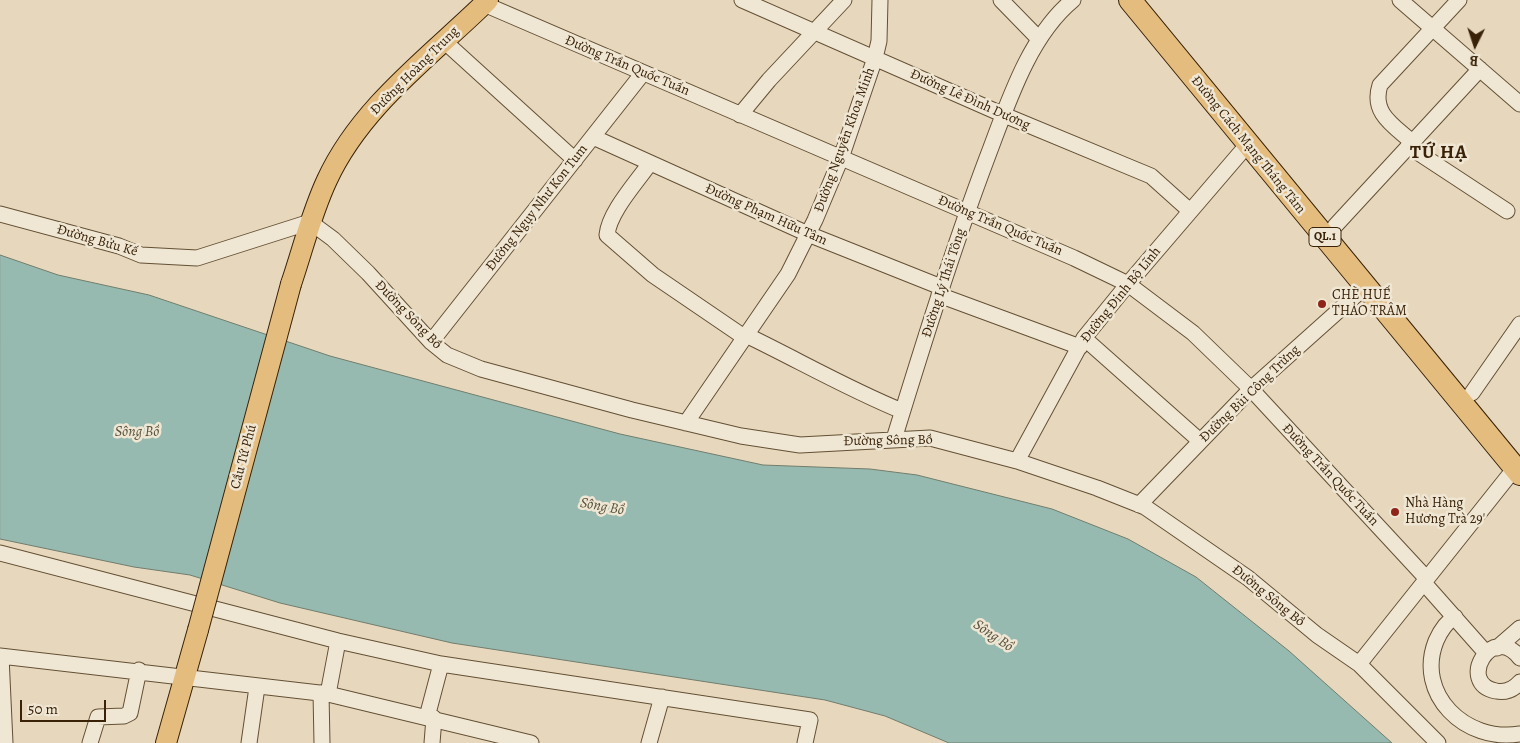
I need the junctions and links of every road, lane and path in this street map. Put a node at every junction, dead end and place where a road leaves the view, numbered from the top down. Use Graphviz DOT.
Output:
graph roads {
  1 [pos="742,0"];
  2 [pos="844,0"];
  3 [pos="880,0"];
  4 [pos="1001,0"];
  5 [pos="1073,0"];
  6 [pos="1130,0"];
  7 [pos="1149,0"];
  8 [pos="1400,0"];
  9 [pos="1459,0"];
  10 [pos="486,2"];
  11 [pos="1432,28"];
  12 [pos="815,32"];
  13 [pos="1039,39"];
  14 [pos="444,41"];
  15 [pos="875,58"];
  16 [pos="1480,69"];
  17 [pos="643,73"];
  18 [pos="1520,104"];
  19 [pos="740,115"];
  20 [pos="1004,115"];
  21 [pos="593,137"];
  22 [pos="1248,144"];
  23 [pos="1410,144"];
  24 [pos="841,158"];
  25 [pos="575,160"];
  26 [pos="650,163"];
  27 [pos="1190,211"];
  28 [pos="1507,211"];
  29 [pos="967,212"];
  30 [pos="0,214"];
  31 [pos="310,222"];
  32 [pos="1335,226"];
  33 [pos="808,234"];
  34 [pos="291,284"];
  35 [pos="1128,284"];
  36 [pos="1366,287"];
  37 [pos="940,291"];
  38 [pos="1520,324"];
  39 [pos="745,336"];
  40 [pos="431,342"];
  41 [pos="1082,343"];
  42 [pos="1251,389"];
  43 [pos="1472,393"];
  44 [pos="902,411"];
  45 [pos="686,423"];
  46 [pos="894,439"];
  47 [pos="1200,441"];
  48 [pos="1017,461"];
  49 [pos="1518,464"];
  50 [pos="1139,505"];
  51 [pos="0,553"];
  52 [pos="1425,581"];
  53 [pos="1455,617"];
  54 [pos="1520,628"];
  55 [pos="338,641"];
  56 [pos="1491,650"];
  57 [pos="0,656"];
  58 [pos="1520,658"];
  59 [pos="440,664"];
  60 [pos="1359,664"];
  61 [pos="139,670"];
  62 [pos="185,677"];
  63 [pos="1519,686"];
  64 [pos="257,687"];
  65 [pos="325,693"];
  66 [pos="662,697"];
  67 [pos="431,718"];
  68 [pos="1520,734"];
  69 [pos="5,743"];
  70 [pos="90,743"];
  71 [pos="166,743"];
  72 [pos="249,743"];
  73 [pos="322,743"];
  74 [pos="432,743"];
  75 [pos="531,743"];
  76 [pos="649,743"];
  77 [pos="806,743"];
  78 [pos="1438,743"];
  1 -- 12 [label="street, Đường Lê Đình Dương"];
  2 -- 12 [label="street"];
  3 -- 15 [label="street, Đường Nguyễn Khoa Minh"];
  4 -- 13 [label="street"];
  5 -- 13 [label="street, Đường Lý Thái Tông"];
  6 -- 22 [label="highway, Đường Cách Mạng Tháng Tám / QL.1"];
  7 -- 32 [label="highway, Đường Cách Mạng Tháng Tám / QL.1"];
  8 -- 11 [label="street"];
  9 -- 11 [label="street"];
  10 -- 14 [label="main road, Đường Hoàng Trung"];
  10 -- 17 [label="street, Đường Trần Quốc Tuấn"];
  11 -- 16 [label="street"];
  11 -- 23 [label="street"];
  12 -- 15 [label="street, Đường Lê Đình Dương"];
  12 -- 19 [label="street"];
  13 -- 20 [label="street, Đường Lý Thái Tông"];
  14 -- 25 [label="street"];
  14 -- 31 [label="main road, Đường Hoàng Trung"];
  15 -- 20 [label="street, Đường Lê Đình Dương"];
  15 -- 24 [label="street, Đường Nguyễn Khoa Minh"];
  16 -- 18 [label="street"];
  16 -- 23 [label="street"];
  17 -- 19 [label="street, Đường Trần Quốc Tuấn"];
  17 -- 21 [label="street, Đường Ngụy Như Kon Tum"];
  19 -- 24 [label="street, Đường Trần Quốc Tuấn"];
  20 -- 27 [label="street, Đường Lê Đình Dương"];
  20 -- 29 [label="street, Đường Lý Thái Tông"];
  21 -- 25 [label="street, Đường Ngụy Như Kon Tum"];
  21 -- 26 [label="street, Đường Phạm Hữu Tâm"];
  22 -- 27 [label="street, Đường Đinh Bộ Lĩnh"];
  22 -- 36 [label="highway, Đường Cách Mạng Tháng Tám / QL.1"];
  23 -- 28 [label="street"];
  23 -- 32 [label="street"];
  24 -- 29 [label="street, Đường Trần Quốc Tuấn"];
  24 -- 33 [label="street, Đường Nguyễn Khoa Minh"];
  25 -- 40 [label="street, Đường Ngụy Như Kon Tum"];
  26 -- 33 [label="street, Đường Phạm Hữu Tâm"];
  26 -- 39 [label="street"];
  27 -- 35 [label="street, Đường Đinh Bộ Lĩnh"];
  29 -- 35 [label="street, Đường Trần Quốc Tuấn"];
  29 -- 37 [label="street, Đường Lý Thái Tông"];
  30 -- 31 [label="street, Đường Bửu Kế"];
  31 -- 34 [label="main road, Đường Hoàng Trung"];
  31 -- 40 [label="street, Đường Sông Bồ"];
  32 -- 43 [label="highway, Đường Cách Mạng Tháng Tám / QL.1"];
  33 -- 37 [label="street, Đường Phạm Hữu Tâm"];
  33 -- 39 [label="street, Đường Nguyễn Khoa Minh"];
  34 -- 62 [label="main road, Cầu Tứ Phú, bridge"];
  35 -- 41 [label="street, Đường Đinh Bộ Lĩnh"];
  35 -- 42 [label="street, Đường Trần Quốc Tuấn"];
  36 -- 42 [label="street, Đường Bùi Công Trừng"];
  36 -- 49 [label="highway, Đường Cách Mạng Tháng Tám / QL.1"];
  37 -- 41 [label="street, Đường Phạm Hữu Tâm"];
  37 -- 44 [label="street, Đường Lý Thái Tông"];
  38 -- 43 [label="street"];
  39 -- 44 [label="street"];
  39 -- 45 [label="street, Đường Nguyễn Khoa Minh"];
  40 -- 45 [label="street, Đường Sông Bồ"];
  41 -- 47 [label="street"];
  41 -- 48 [label="street, Đường Đinh Bộ Lĩnh"];
  42 -- 47 [label="street, Đường Bùi Công Trừng"];
  42 -- 52 [label="street, Đường Trần Quốc Tuấn"];
  43 -- 49 [label="highway, Đường Cách Mạng Tháng Tám / QL.1"];
  44 -- 46 [label="street, Đường Lý Thái Tông"];
  45 -- 46 [label="street, Đường Sông Bồ"];
  46 -- 48 [label="street, Đường Sông Bồ"];
  47 -- 50 [label="street, Đường Bùi Công Trừng"];
  48 -- 50 [label="street, Đường Sông Bồ"];
  49 -- 52 [label="street"];
  50 -- 60 [label="street, Đường Sông Bồ"];
  51 -- 55 [label="street"];
  52 -- 53 [label="street, Đường Trần Quốc Tuấn"];
  52 -- 60 [label="street"];
  53 -- 56 [label="street, Đường Trần Quốc Tuấn"];
  53 -- 68 [label="street"];
  54 -- 56 [label="street"];
  55 -- 59 [label="street"];
  55 -- 65 [label="street"];
  56 -- 58 [label="street"];
  56 -- 63 [label="street"];
  57 -- 61 [label="street"];
  57 -- 69 [label="street"];
  59 -- 66 [label="street"];
  59 -- 67 [label="street"];
  60 -- 78 [label="street, Đường Sông Bồ"];
  61 -- 62 [label="street"];
  61 -- 70 [label="street"];
  62 -- 64 [label="street"];
  62 -- 71 [label="main road, Cầu Tứ Phú"];
  64 -- 65 [label="street"];
  64 -- 72 [label="street"];
  65 -- 67 [label="street"];
  65 -- 73 [label="street"];
  66 -- 76 [label="street"];
  66 -- 77 [label="street"];
  67 -- 74 [label="street"];
  67 -- 75 [label="street"];
}
